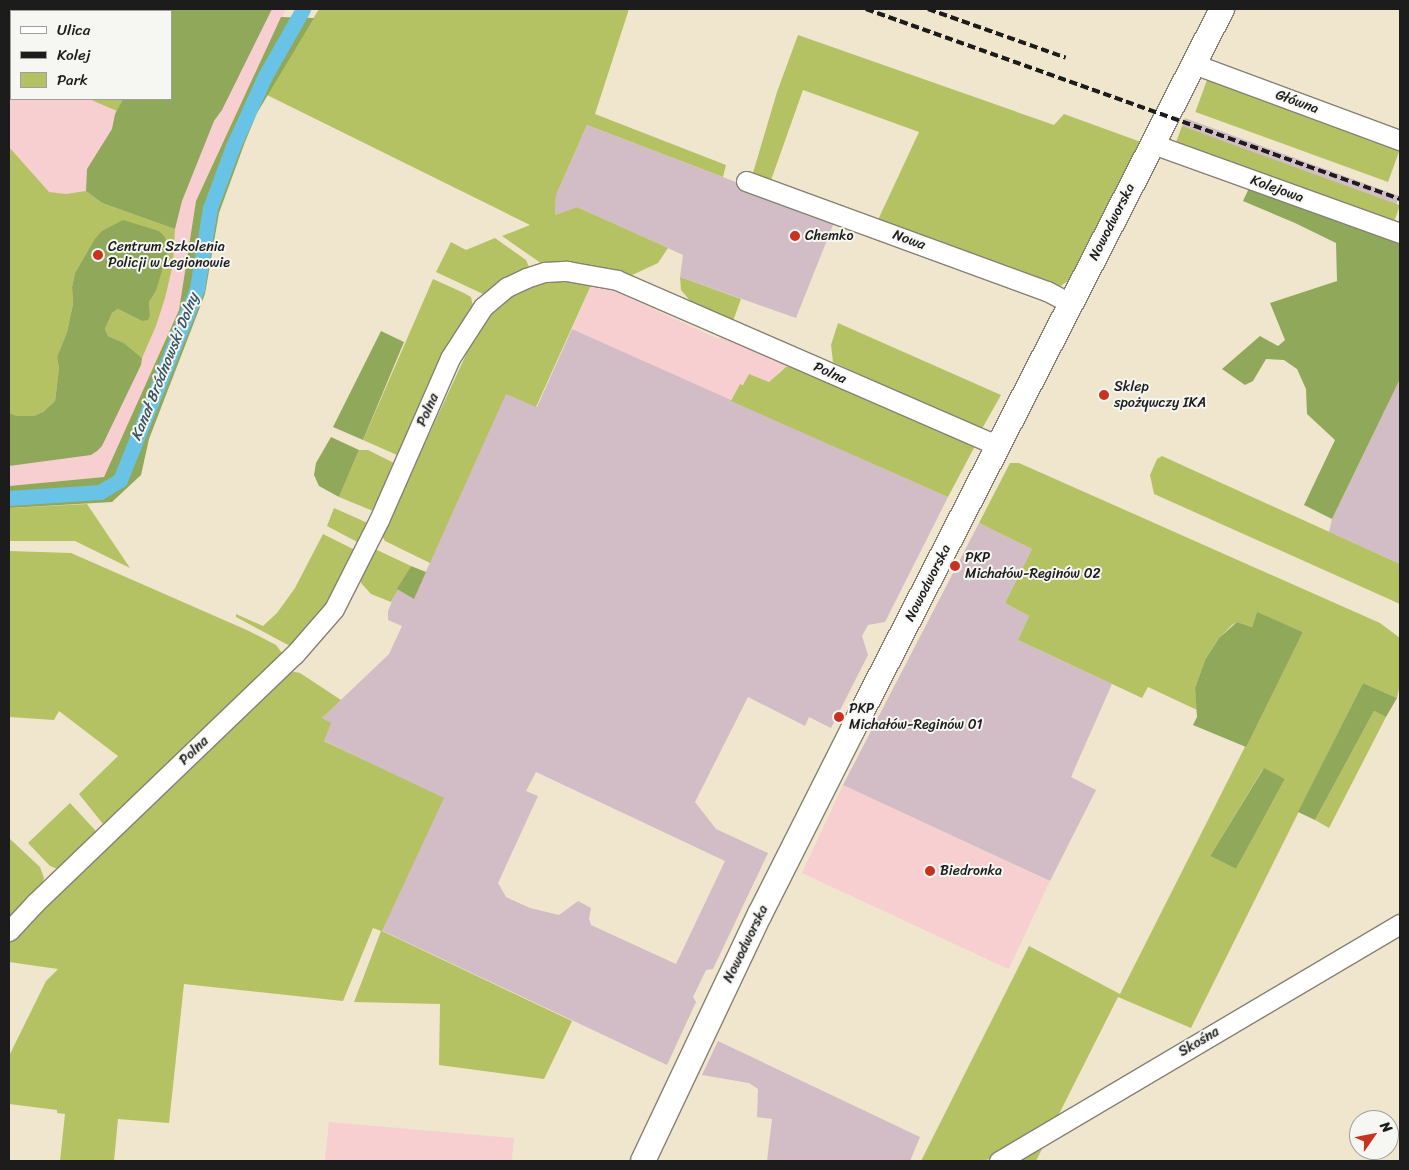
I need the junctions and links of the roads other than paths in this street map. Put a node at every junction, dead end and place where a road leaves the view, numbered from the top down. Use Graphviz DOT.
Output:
graph roads {
  1 [pos="1222,9"];
  2 [pos="1194,64"];
  3 [pos="1400,140"];
  4 [pos="1153,144"];
  5 [pos="746,180"];
  6 [pos="1400,233"];
  7 [pos="1070,303"];
  8 [pos="998,446"];
  9 [pos="1400,924"];
  10 [pos="9,931"];
  11 [pos="642,1161"];
  12 [pos="999,1161"];
  1 -- 2 [label="main road, Nowodworska"];
  2 -- 3 [label="street, Główna"];
  2 -- 4 [label="main road, Nowodworska"];
  4 -- 6 [label="street, Kolejowa"];
  4 -- 7 [label="main road, Nowodworska"];
  5 -- 7 [label="street, Nowa"];
  7 -- 8 [label="main road, Nowodworska"];
  8 -- 10 [label="street, Polna"];
  8 -- 11 [label="main road, Nowodworska"];
  9 -- 12 [label="street, Skośna"];
}
